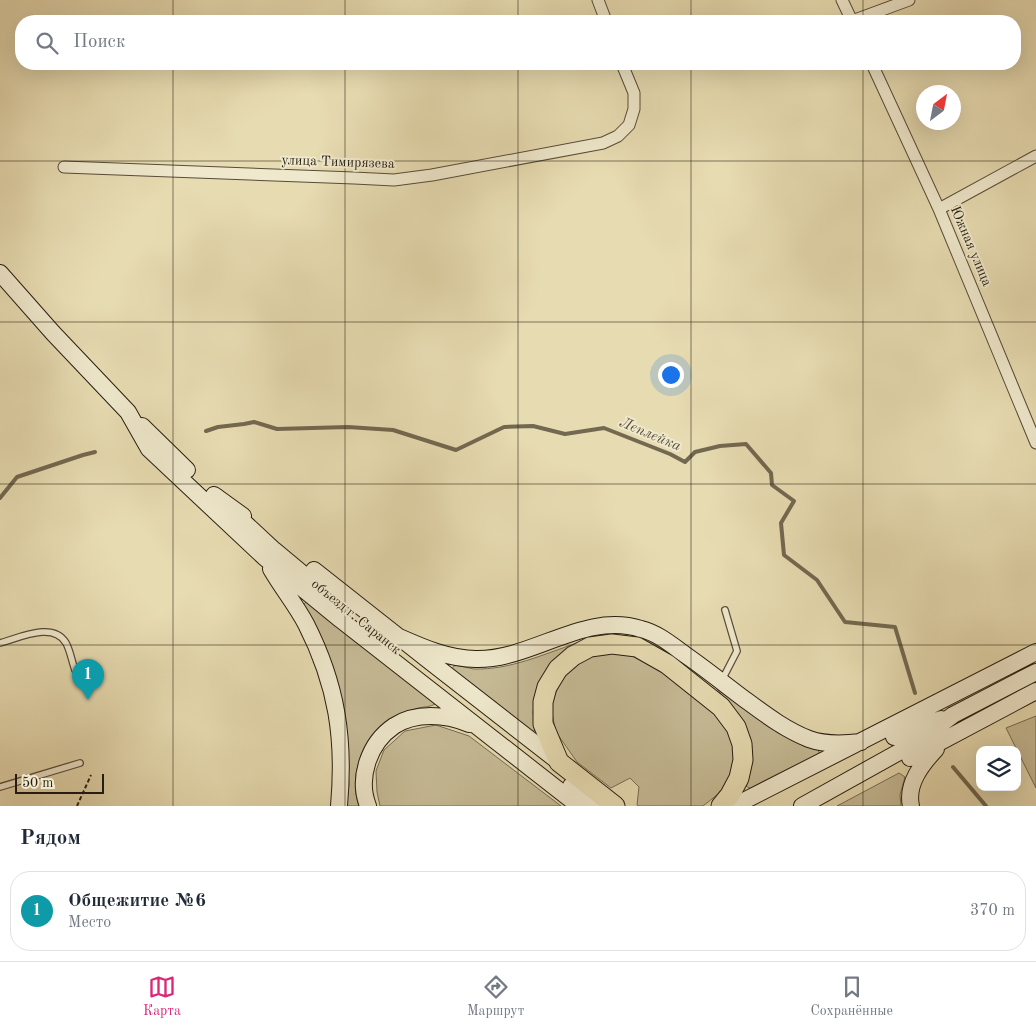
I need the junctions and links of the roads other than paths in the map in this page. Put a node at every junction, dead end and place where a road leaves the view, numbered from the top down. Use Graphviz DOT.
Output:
graph roads {
  1 [pos="598,0"];
  2 [pos="842,0"];
  3 [pos="909,0"];
  4 [pos="604,15"];
  5 [pos="849,15"];
  6 [pos="868,15"];
  7 [pos="624,70"];
  8 [pos="875,70"];
  9 [pos="1036,156"];
  10 [pos="64,167"];
  11 [pos="939,209"];
  12 [pos="0,273"];
  13 [pos="128,412"];
  14 [pos="1036,443"];
  15 [pos="214,495"];
  16 [pos="264,556"];
  17 [pos="725,610"];
  18 [pos="397,636"];
  19 [pos="0,643"];
  20 [pos="1036,652"];
  21 [pos="75,670"];
  22 [pos="1036,672"];
  23 [pos="721,681"];
  24 [pos="1036,691"];
  25 [pos="953,716"];
  26 [pos="482,730"];
  27 [pos="944,739"];
  28 [pos="861,742"];
  29 [pos="559,762"];
  30 [pos="80,763"];
  31 [pos="0,787"];
  32 [pos="592,802"];
  33 [pos="339,806"];
  34 [pos="368,806"];
  35 [pos="615,806"];
  36 [pos="721,806"];
  37 [pos="734,806"];
  38 [pos="756,806"];
  39 [pos="802,806"];
  40 [pos="825,806"];
  41 [pos="911,806"];
  1 -- 4 [label="street"];
  2 -- 5 [label="street"];
  3 -- 6 [label="street"];
  7 -- 10 [label="street, улица Тимирязева"];
  8 -- 11 [label="street, Южная улица"];
  9 -- 11 [label="street"];
  11 -- 14 [label="street, Южная улица"];
  12 -- 13 [label="street"];
  13 -- 15 [label="street, объезд г. Саранск"];
  13 -- 16 [label="street"];
  15 -- 18 [label="street"];
  15 -- 32 [label="street, объезд г. Саранск"];
  16 -- 26 [label="street"];
  16 -- 33 [label="street"];
  17 -- 23 [label="lane"];
  18 -- 23 [label="street"];
  18 -- 29 [label="street"];
  19 -- 21 [label="lane"];
  20 -- 28 [label="street"];
  22 -- 25 [label="street"];
  23 -- 28 [label="street"];
  24 -- 27 [label="street"];
  25 -- 38 [label="street"];
  25 -- 39 [label="street"];
  26 -- 32 [label="street"];
  26 -- 34 [label="street"];
  27 -- 40 [label="street"];
  27 -- 41 [label="street"];
  28 -- 37 [label="street"];
  29 -- 32 [label="main road"];
  29 -- 36 [label="main road"];
  30 -- 31 [label="lane"];
  32 -- 35 [label="main road"];
}
